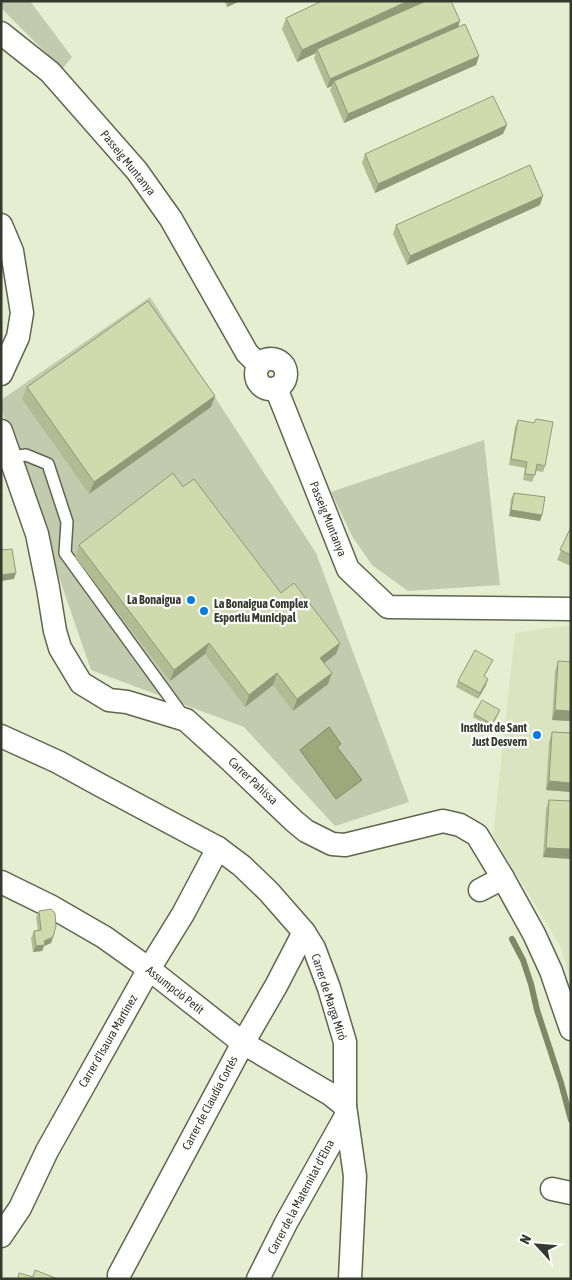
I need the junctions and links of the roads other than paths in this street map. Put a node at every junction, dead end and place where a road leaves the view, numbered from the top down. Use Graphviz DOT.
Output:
graph roads {
  1 [pos="1,33"];
  2 [pos="1,225"];
  3 [pos="7,255"];
  4 [pos="1,374"];
  5 [pos="1,431"];
  6 [pos="10,457"];
  7 [pos="571,609"];
  8 [pos="186,720"];
  9 [pos="1,736"];
  10 [pos="218,848"];
  11 [pos="503,878"];
  12 [pos="1,882"];
  13 [pos="480,890"];
  14 [pos="304,932"];
  15 [pos="149,969"];
  16 [pos="571,1029"];
  17 [pos="243,1043"];
  18 [pos="345,1111"];
  19 [pos="1,1236"];
  20 [pos="119,1276"];
  21 [pos="258,1279"];
  22 [pos="350,1279"];
  1 -- 7 [label="street, Passeig Muntanya"];
  2 -- 3 [label="street"];
  3 -- 4 [label="street"];
  5 -- 6 [label="street, Carrer Pahissa"];
  6 -- 8 [label="lane"];
  6 -- 8 [label="street, Carrer Pahissa"];
  8 -- 11 [label="street, Carrer Pahissa"];
  9 -- 10 [label="street, Carrer de Marga Miró"];
  10 -- 14 [label="street, Carrer de Marga Miró"];
  10 -- 15 [label="street, Carrer d'Isaura Martínez"];
  11 -- 13 [label="street"];
  11 -- 16 [label="street, Carrer Pahissa"];
  12 -- 15 [label="street, Assumpció Petit"];
  14 -- 17 [label="street, Carrer de Claudia Cortés"];
  14 -- 18 [label="street, Carrer de Marga Miró"];
  15 -- 17 [label="street, Assumpció Petit"];
  15 -- 19 [label="street, Carrer d'Isaura Martínez"];
  17 -- 18 [label="street, Assumpció Petit"];
  17 -- 20 [label="street, Carrer de Claudia Cortés"];
  18 -- 21 [label="street, Carrer de la Maternitat d'Elna"];
  18 -- 22 [label="street, Carrer de Marga Miró"];
}
